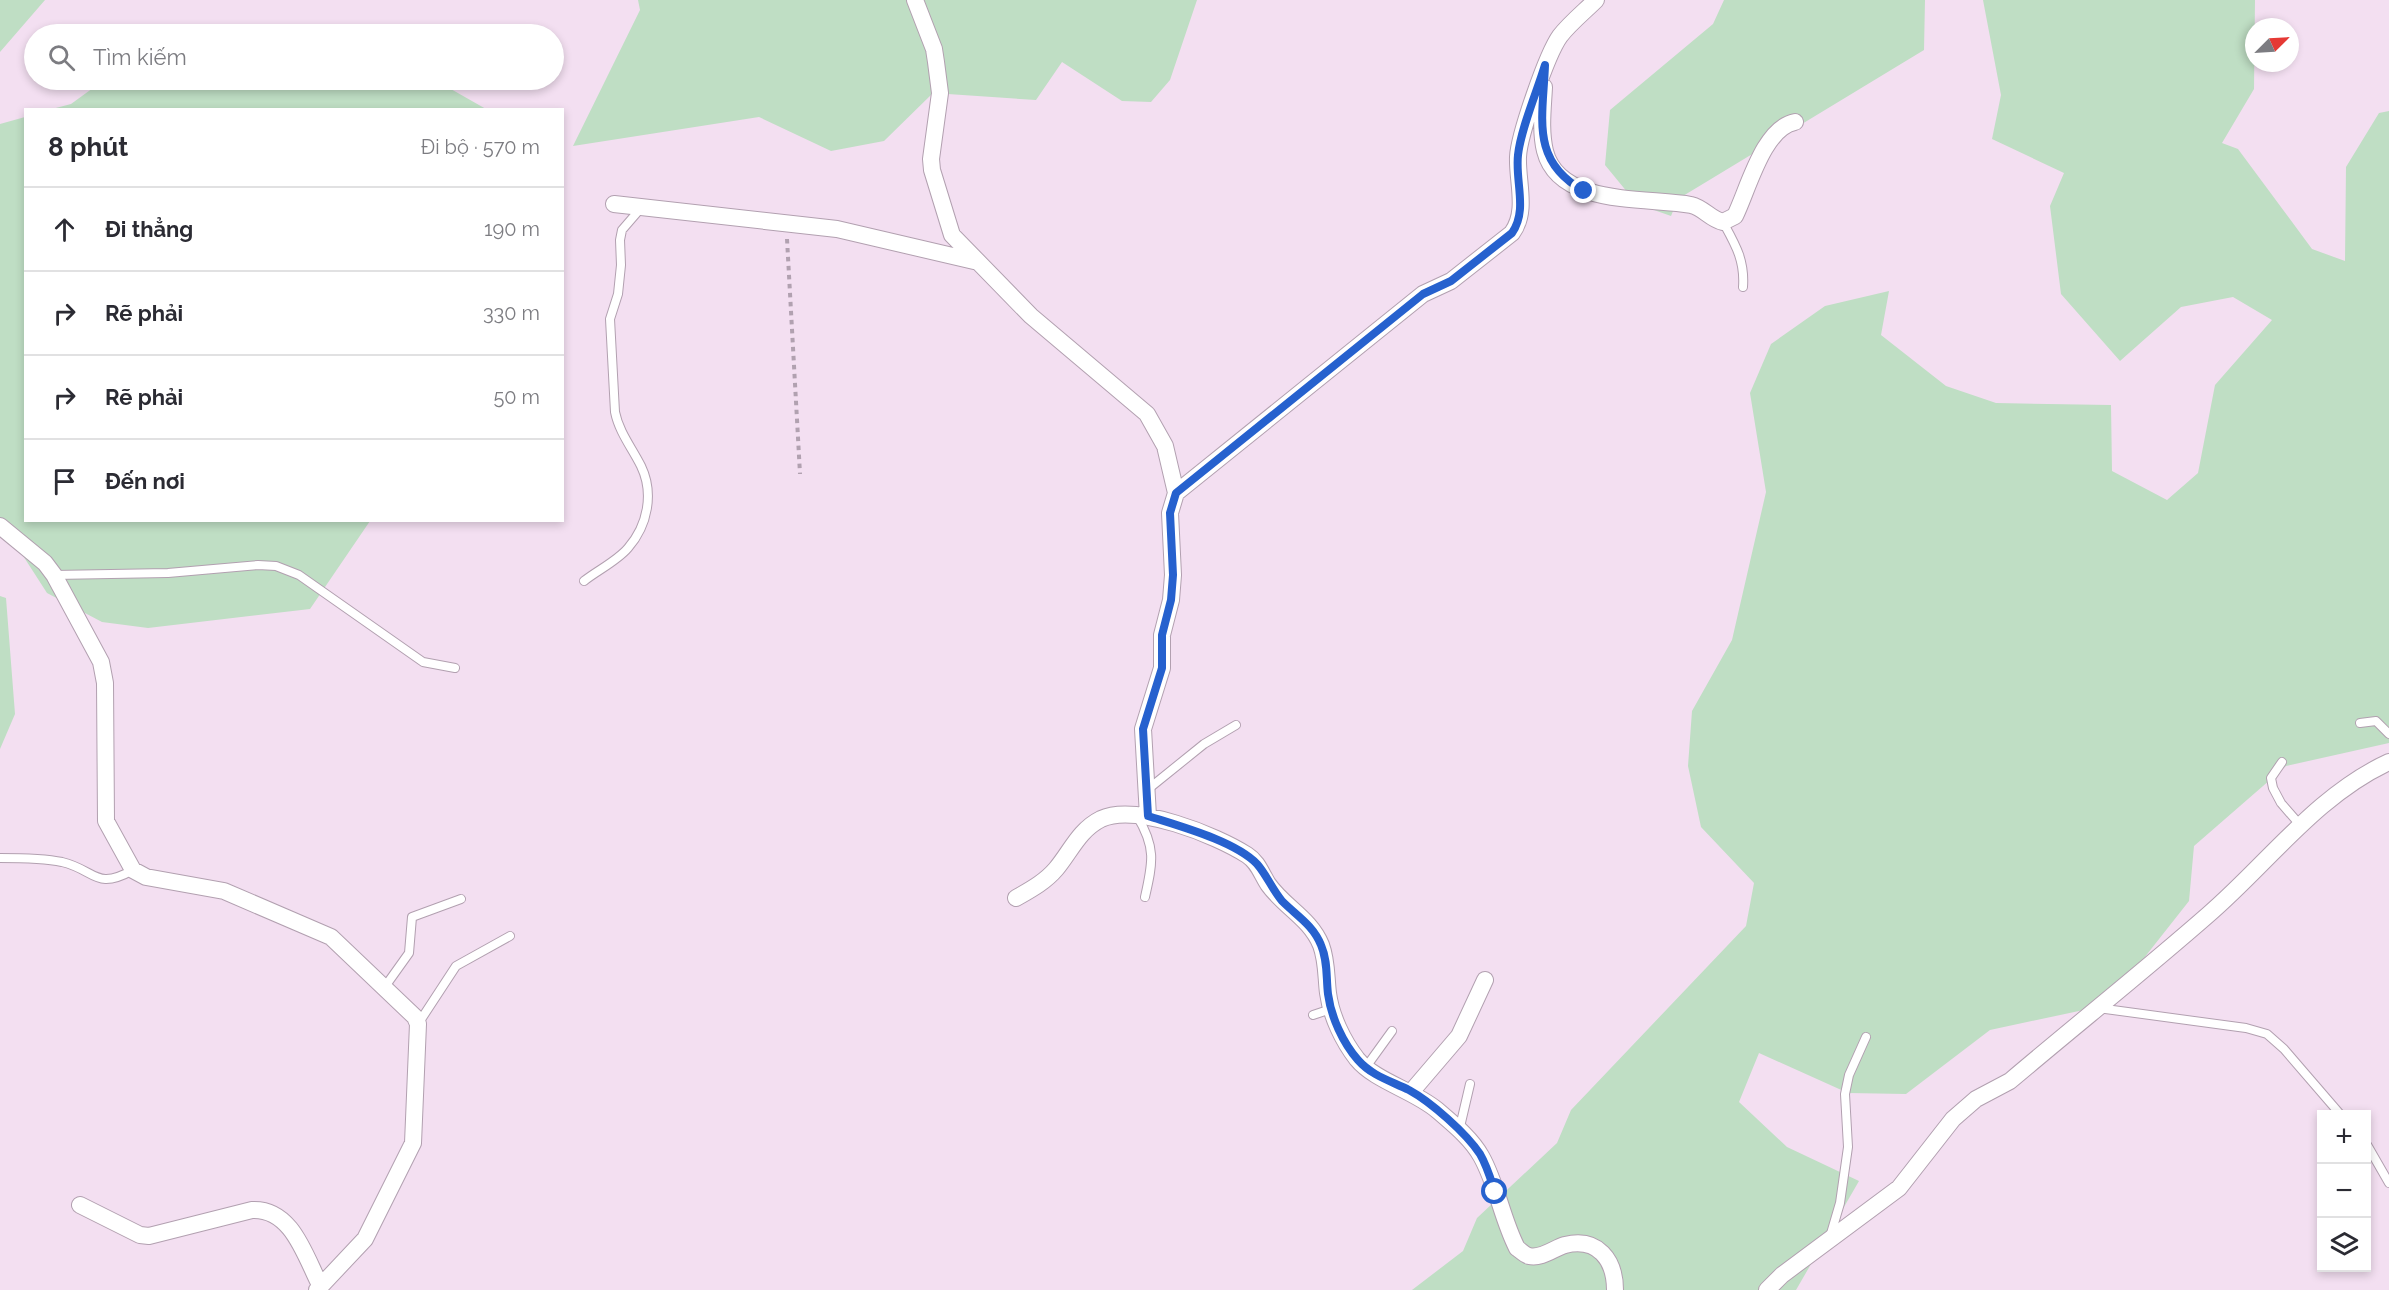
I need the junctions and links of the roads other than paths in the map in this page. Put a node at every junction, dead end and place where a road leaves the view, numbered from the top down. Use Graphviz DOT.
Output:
graph roads {
  1 [pos="915,0"];
  2 [pos="1596,0"];
  3 [pos="1545,65"];
  4 [pos="1795,122"];
  5 [pos="614,204"];
  6 [pos="642,207"];
  7 [pos="1723,222"];
  8 [pos="975,261"];
  9 [pos="1743,286"];
  10 [pos="1176,493"];
  11 [pos="0,526"];
  12 [pos="54,575"];
  13 [pos="584,581"];
  14 [pos="455,668"];
  15 [pos="2360,723"];
  16 [pos="1236,725"];
  17 [pos="2389,734"];
  18 [pos="2282,762"];
  19 [pos="2389,762"];
  20 [pos="1147,790"];
  21 [pos="1143,816"];
  22 [pos="2301,826"];
  23 [pos="0,858"];
  24 [pos="133,870"];
  25 [pos="1145,897"];
  26 [pos="1016,898"];
  27 [pos="461,899"];
  28 [pos="510,936"];
  29 [pos="1485,980"];
  30 [pos="384,988"];
  31 [pos="2097,1008"];
  32 [pos="1331,1009"];
  33 [pos="1313,1015"];
  34 [pos="418,1024"];
  35 [pos="1392,1031"];
  36 [pos="1866,1037"];
  37 [pos="1366,1067"];
  38 [pos="1470,1084"];
  39 [pos="1412,1091"];
  40 [pos="2337,1110"];
  41 [pos="1459,1131"];
  42 [pos="2371,1150"];
  43 [pos="2389,1183"];
  44 [pos="80,1205"];
  45 [pos="1829,1241"];
  46 [pos="318,1287"];
  47 [pos="1615,1290"];
  48 [pos="1767,1290"];
  1 -- 8 [label="street"];
  2 -- 3 [label="street"];
  3 -- 7 [label="street"];
  3 -- 10 [label="street"];
  4 -- 7 [label="street"];
  5 -- 6 [label="street"];
  6 -- 8 [label="street"];
  6 -- 13 [label="lane"];
  7 -- 9 [label="lane"];
  8 -- 10 [label="street"];
  10 -- 20 [label="street"];
  11 -- 12 [label="street"];
  12 -- 14 [label="lane"];
  12 -- 24 [label="street"];
  15 -- 17 [label="lane"];
  16 -- 20 [label="lane"];
  18 -- 22 [label="lane"];
  19 -- 22 [label="street"];
  20 -- 21 [label="street"];
  21 -- 25 [label="lane"];
  21 -- 26 [label="street"];
  21 -- 32 [label="street"];
  22 -- 31 [label="street"];
  23 -- 24 [label="lane"];
  24 -- 30 [label="street"];
  27 -- 30 [label="lane"];
  28 -- 34 [label="lane"];
  29 -- 39 [label="street"];
  30 -- 34 [label="street"];
  31 -- 40 [label="lane"];
  31 -- 45 [label="street"];
  32 -- 33 [label="lane"];
  32 -- 37 [label="street"];
  34 -- 46 [label="street"];
  35 -- 37 [label="lane"];
  36 -- 45 [label="lane"];
  37 -- 39 [label="street"];
  38 -- 41 [label="lane"];
  39 -- 41 [label="street"];
  41 -- 47 [label="street"];
  42 -- 43 [label="lane"];
  44 -- 46 [label="street"];
  45 -- 48 [label="street"];
}
